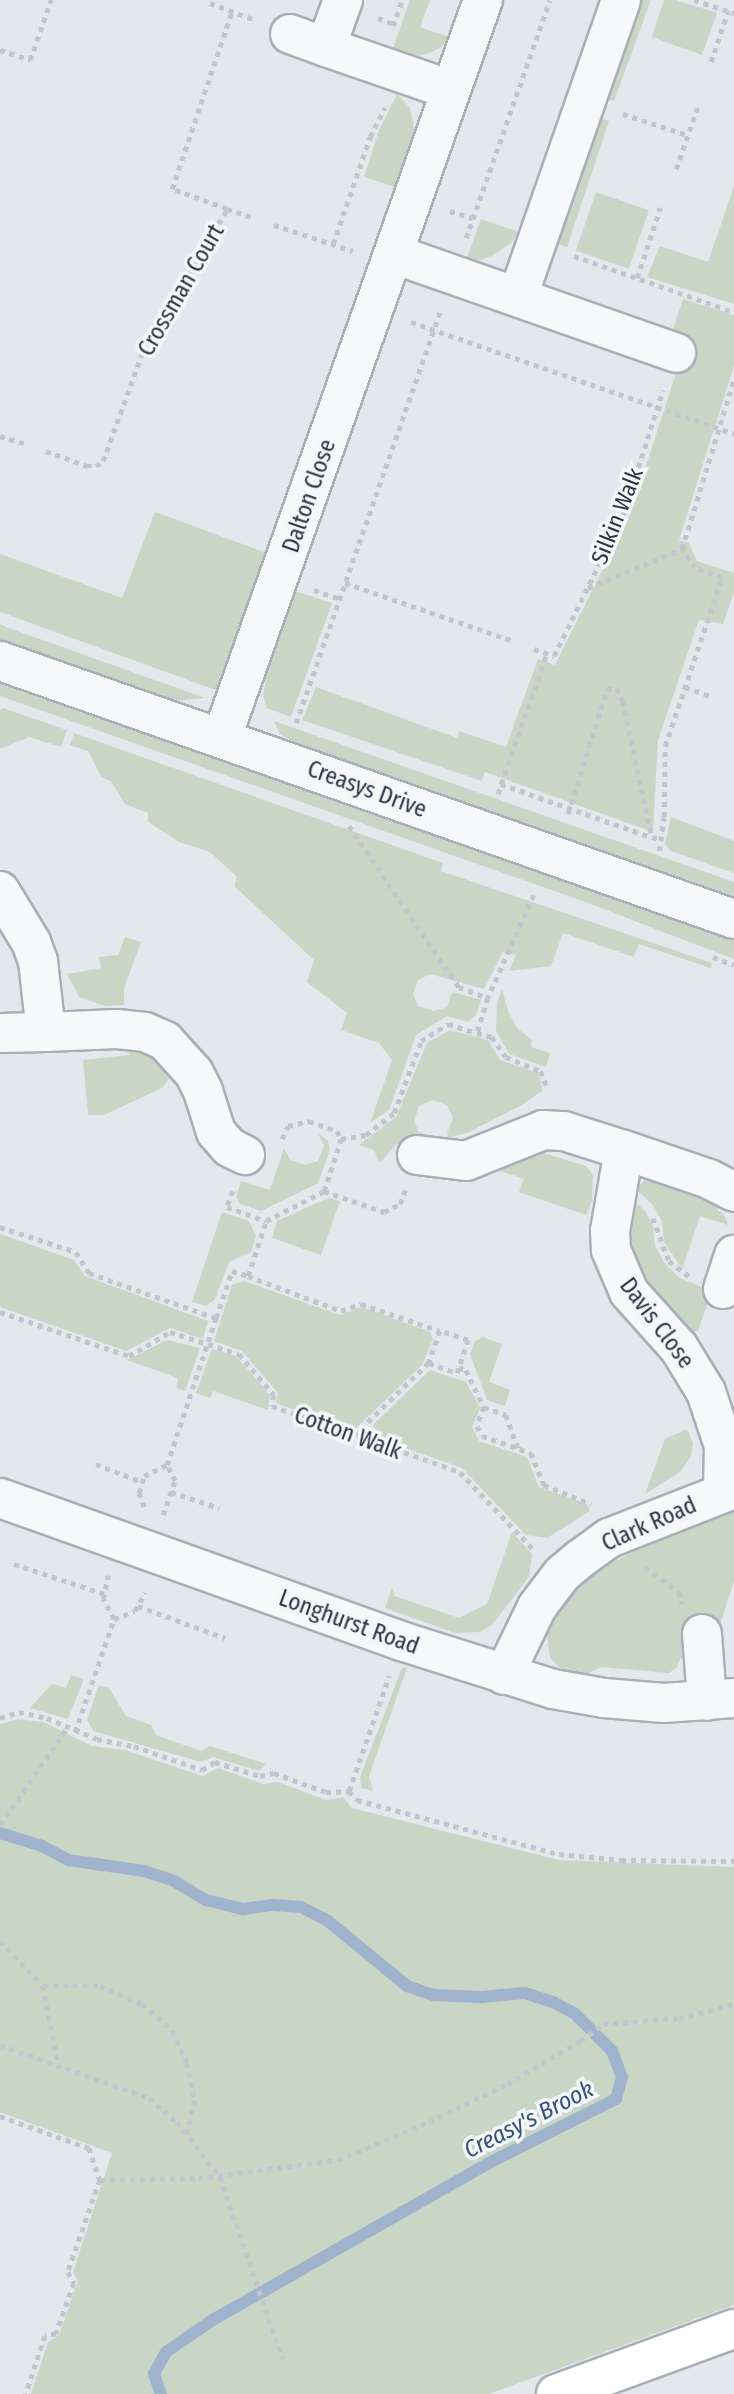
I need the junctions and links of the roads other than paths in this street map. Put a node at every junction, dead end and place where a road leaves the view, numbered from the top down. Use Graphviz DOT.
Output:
graph roads {
  1 [pos="343,0"];
  2 [pos="483,0"];
  3 [pos="621,0"];
  4 [pos="290,34"];
  5 [pos="326,47"];
  6 [pos="451,90"];
  7 [pos="392,259"];
  8 [pos="518,296"];
  9 [pos="676,353"];
  10 [pos="0,661"];
  11 [pos="222,737"];
  12 [pos="0,891"];
  13 [pos="734,919"];
  14 [pos="46,1032"];
  15 [pos="0,1033"];
  16 [pos="245,1155"];
  17 [pos="418,1155"];
  18 [pos="620,1168"];
  19 [pos="734,1192"];
  20 [pos="728,1490"];
  21 [pos="0,1498"];
  22 [pos="692,1621"];
  23 [pos="504,1675"];
  24 [pos="721,1699"];
  25 [pos="734,2329"];
  26 [pos="556,2394"];
  1 -- 5 [label="street"];
  2 -- 6 [label="street, Dalton Close"];
  3 -- 8 [label="street"];
  4 -- 5 [label="street"];
  5 -- 6 [label="street"];
  6 -- 7 [label="street, Dalton Close"];
  7 -- 8 [label="street"];
  7 -- 11 [label="street, Dalton Close"];
  8 -- 9 [label="street"];
  10 -- 11 [label="street, Creasys Drive"];
  11 -- 13 [label="street, Creasys Drive"];
  12 -- 14 [label="street"];
  14 -- 15 [label="street"];
  14 -- 16 [label="street"];
  17 -- 18 [label="street"];
  18 -- 19 [label="street"];
  18 -- 20 [label="street, Davis Close"];
  20 -- 23 [label="street, Clark Road"];
  21 -- 23 [label="street, Longhurst Road"];
  22 -- 24 [label="street, Longhurst Road"];
  23 -- 24 [label="street, Longhurst Road"];
  25 -- 26 [label="highway"];
}
